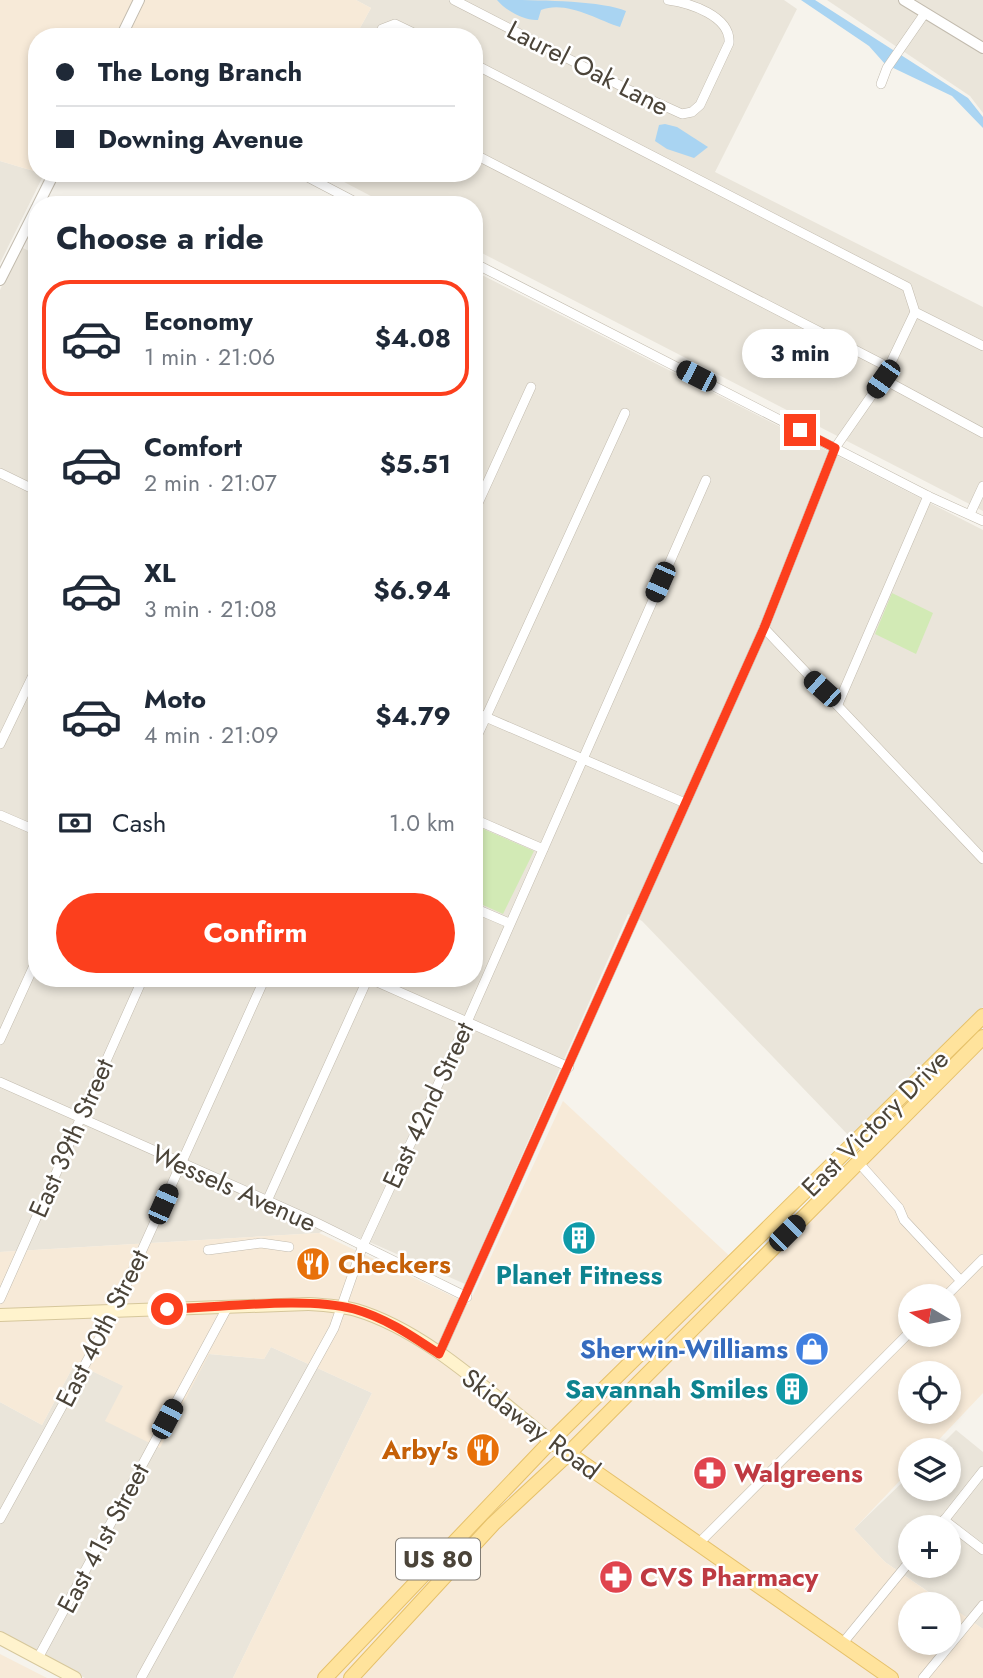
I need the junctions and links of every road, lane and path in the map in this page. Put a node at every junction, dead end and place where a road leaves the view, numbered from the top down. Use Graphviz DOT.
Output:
graph roads {
  1 [pos="139,0"];
  2 [pos="454,0"];
  3 [pos="668,0"];
  4 [pos="904,0"];
  5 [pos="925,13"];
  6 [pos="125,28"];
  7 [pos="385,28"];
  8 [pos="403,28"];
  9 [pos="983,48"];
  10 [pos="483,69"];
  11 [pos="881,83"];
  12 [pos="483,159"];
  13 [pos="317,182"];
  14 [pos="344,196"];
  15 [pos="28,224"];
  16 [pos="483,268"];
  17 [pos="0,280"];
  18 [pos="915,312"];
  19 [pos="983,346"];
  20 [pos="888,367"];
  21 [pos="883,379"];
  22 [pos="531,387"];
  23 [pos="625,413"];
  24 [pos="983,433"];
  25 [pos="835,448"];
  26 [pos="0,473"];
  27 [pos="706,480"];
  28 [pos="983,486"];
  29 [pos="28,487"];
  30 [pos="483,492"];
  31 [pos="928,496"];
  32 [pos="970,514"];
  33 [pos="983,521"];
  34 [pos="764,628"];
  35 [pos="28,686"];
  36 [pos="838,704"];
  37 [pos="483,716"];
  38 [pos="486,717"];
  39 [pos="483,724"];
  40 [pos="0,744"];
  41 [pos="581,760"];
  42 [pos="685,803"];
  43 [pos="0,815"];
  44 [pos="483,823"];
  45 [pos="28,827"];
  46 [pos="543,849"];
  47 [pos="983,859"];
  48 [pos="483,912"];
  49 [pos="509,923"];
  50 [pos="28,979"];
  51 [pos="483,984"];
  52 [pos="139,987"];
  53 [pos="261,987"];
  54 [pos="364,987"];
  55 [pos="388,987"];
  56 [pos="482,987"];
  57 [pos="983,1016"];
  58 [pos="467,1022"];
  59 [pos="983,1037"];
  60 [pos="0,1040"];
  61 [pos="944,1065"];
  62 [pos="569,1067"];
  63 [pos="0,1082"];
  64 [pos="78,1119"];
  65 [pos="859,1163"];
  66 [pos="180,1165"];
  67 [pos="267,1201"];
  68 [pos="289,1247"];
  69 [pos="362,1248"];
  70 [pos="208,1250"];
  71 [pos="983,1259"];
  72 [pos="961,1281"];
  73 [pos="958,1284"];
  74 [pos="467,1297"];
  75 [pos="0,1299"];
  76 [pos="340,1307"];
  77 [pos="228,1308"];
  78 [pos="115,1310"];
  79 [pos="0,1315"];
  80 [pos="898,1344"];
  81 [pos="439,1354"];
  82 [pos="551,1441"];
  83 [pos="568,1454"];
  84 [pos="983,1471"];
  85 [pos="948,1515"];
  86 [pos="0,1520"];
  87 [pos="961,1536"];
  88 [pos="699,1543"];
  89 [pos="983,1550"];
  90 [pos="898,1576"];
  91 [pos="983,1605"];
  92 [pos="0,1638"];
  93 [pos="842,1644"];
  94 [pos="38,1658"];
  95 [pos="75,1678"];
  96 [pos="141,1678"];
  97 [pos="325,1678"];
  98 [pos="351,1678"];
  99 [pos="891,1678"];
  100 [pos="923,1678"];
  1 -- 6 [label="street"];
  2 -- 3 [label="street, Laurel Oak Lane"];
  4 -- 5 [label="street"];
  5 -- 9 [label="street"];
  5 -- 11 [label="street"];
  7 -- 8 [label="street"];
  10 -- 18 [label="street"];
  12 -- 20 [label="street"];
  13 -- 14 [label="street"];
  15 -- 17 [label="street"];
  16 -- 25 [label="street"];
  18 -- 19 [label="street"];
  18 -- 20 [label="street"];
  20 -- 21 [label="street"];
  21 -- 24 [label="street"];
  21 -- 25 [label="street"];
  22 -- 30 [label="street"];
  23 -- 38 [label="street"];
  25 -- 31 [label="street"];
  25 -- 34 [label="street"];
  26 -- 29 [label="street"];
  27 -- 41 [label="street, East 42nd Street"];
  28 -- 32 [label="street"];
  31 -- 32 [label="street"];
  31 -- 36 [label="street"];
  32 -- 33 [label="street"];
  34 -- 36 [label="street"];
  34 -- 42 [label="street"];
  35 -- 40 [label="street"];
  36 -- 47 [label="street"];
  37 -- 38 [label="street"];
  38 -- 39 [label="street"];
  38 -- 41 [label="street"];
  41 -- 42 [label="street"];
  41 -- 46 [label="street, East 42nd Street"];
  42 -- 62 [label="street"];
  43 -- 45 [label="street"];
  44 -- 46 [label="street"];
  46 -- 49 [label="street, East 42nd Street"];
  48 -- 49 [label="street"];
  49 -- 51 [label="street, East 42nd Street"];
  50 -- 60 [label="street"];
  52 -- 64 [label="street, East 39th Street"];
  53 -- 66 [label="street, East 40th Street"];
  54 -- 67 [label="street"];
  55 -- 58 [label="street"];
  56 -- 58 [label="street, East 42nd Street"];
  57 -- 61 [label="main road, East Victory Drive / US 80"];
  58 -- 62 [label="street"];
  58 -- 69 [label="street, East 42nd Street"];
  59 -- 61 [label="main road, East Victory Drive / US 80"];
  61 -- 65 [label="main road, East Victory Drive / US 80"];
  61 -- 82 [label="main road, East Victory Drive / US 80"];
  62 -- 74 [label="street"];
  63 -- 64 [label="street, Wessels Avenue"];
  64 -- 66 [label="street, Wessels Avenue"];
  64 -- 75 [label="street, East 39th Street"];
  65 -- 72 [label="street"];
  65 -- 83 [label="main road, East Victory Drive / US 80"];
  66 -- 67 [label="street, Wessels Avenue"];
  66 -- 78 [label="street, East 40th Street"];
  67 -- 69 [label="street, Wessels Avenue"];
  68 -- 70 [label="street"];
  69 -- 74 [label="street, Wessels Avenue"];
  69 -- 76 [label="street, East 42nd Street"];
  71 -- 72 [label="street"];
  72 -- 73 [label="street"];
  74 -- 81 [label="street"];
  76 -- 77 [label="main road, Skidaway Road"];
  76 -- 81 [label="main road, Skidaway Road"];
  76 -- 96 [label="street, East 42nd Street"];
  77 -- 78 [label="main road, Skidaway Road"];
  77 -- 94 [label="street, East 41st Street"];
  78 -- 79 [label="main road, Skidaway Road"];
  78 -- 86 [label="street, East 40th Street"];
  80 -- 88 [label="street"];
  81 -- 82 [label="main road, Skidaway Road"];
  82 -- 83 [label="main road, Skidaway Road"];
  82 -- 97 [label="main road, East Victory Drive / US 80"];
  83 -- 88 [label="main road, Skidaway Road"];
  83 -- 98 [label="main road, East Victory Drive / US 80"];
  84 -- 85 [label="street"];
  87 -- 89 [label="street"];
  88 -- 93 [label="main road, Skidaway Road"];
  90 -- 93 [label="street"];
  91 -- 100 [label="street"];
  92 -- 94 [label="main road"];
  93 -- 99 [label="main road, Skidaway Road"];
  94 -- 95 [label="main road"];
}
